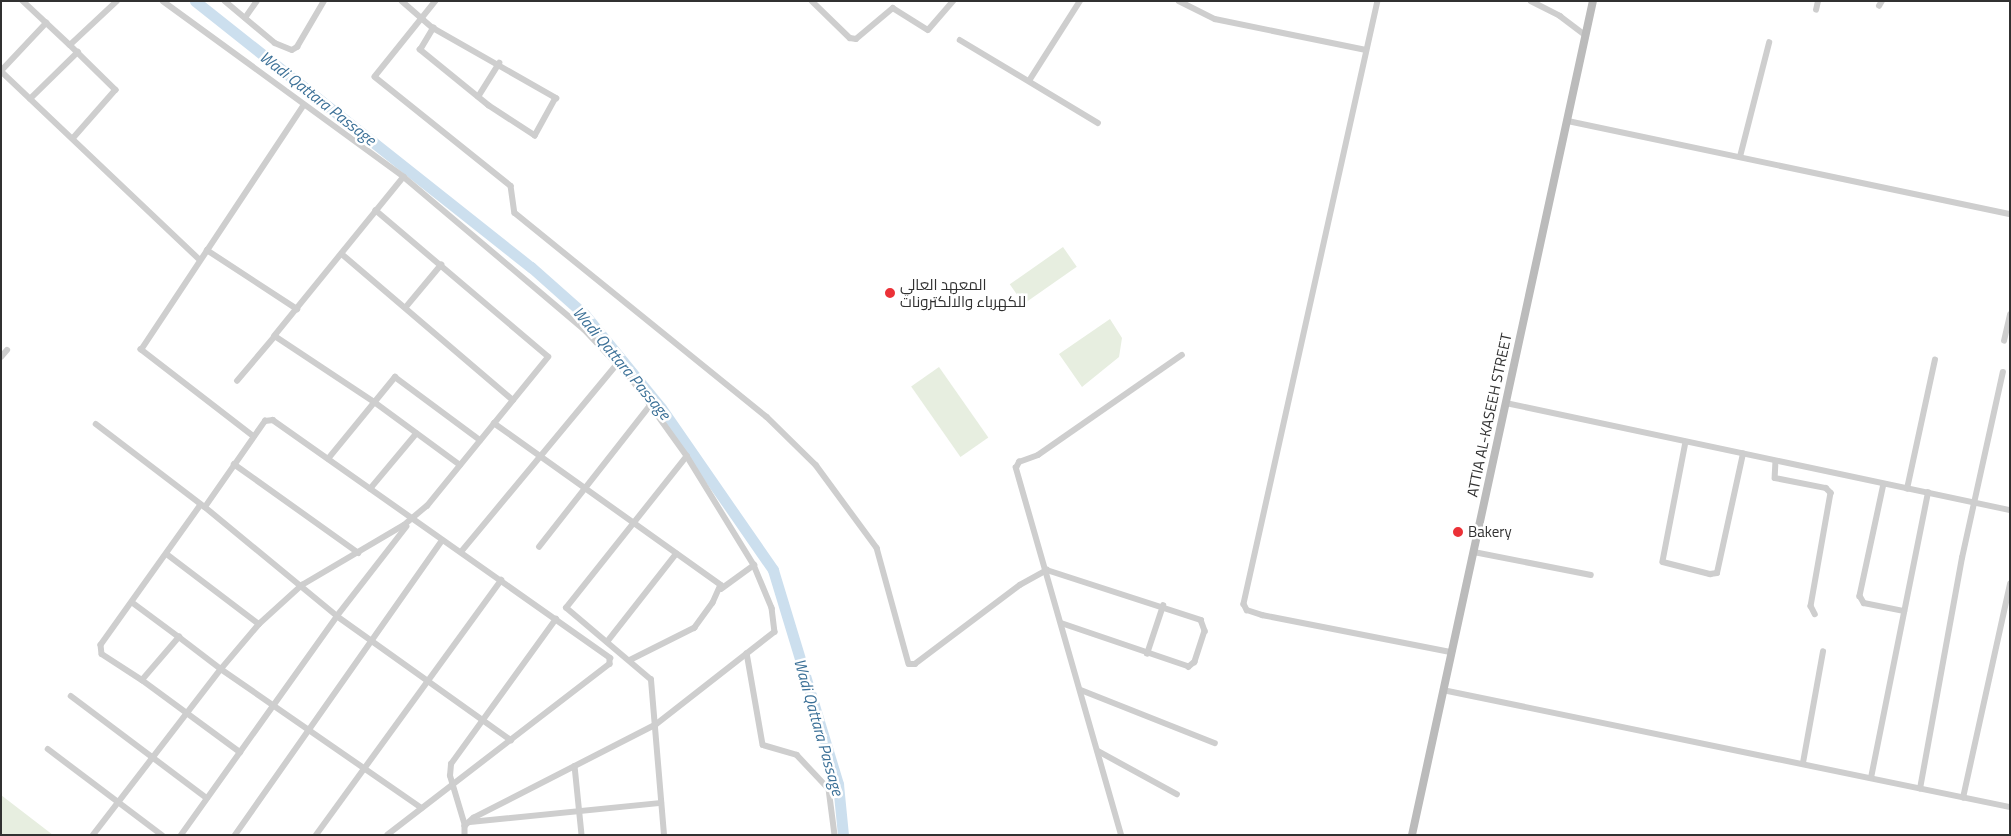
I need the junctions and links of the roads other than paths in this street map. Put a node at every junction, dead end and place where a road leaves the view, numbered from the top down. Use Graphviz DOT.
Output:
graph roads {
  1 [pos="23,1"];
  2 [pos="117,1"];
  3 [pos="163,1"];
  4 [pos="225,1"];
  5 [pos="257,1"];
  6 [pos="324,1"];
  7 [pos="402,1"];
  8 [pos="436,1"];
  9 [pos="812,1"];
  10 [pos="953,1"];
  11 [pos="1080,1"];
  12 [pos="1180,1"];
  13 [pos="1378,1"];
  14 [pos="1531,1"];
  15 [pos="1592,1"];
  16 [pos="1818,1"];
  17 [pos="1816,10"];
  18 [pos="246,18"];
  19 [pos="422,19"];
  20 [pos="46,23"];
  21 [pos="434,28"];
  22 [pos="1585,36"];
  23 [pos="960,40"];
  24 [pos="1769,43"];
  25 [pos="70,45"];
  26 [pos="1366,50"];
  27 [pos="78,52"];
  28 [pos="499,63"];
  29 [pos="1,71"];
  30 [pos="1029,81"];
  31 [pos="478,97"];
  32 [pos="30,99"];
  33 [pos="304,105"];
  34 [pos="1568,121"];
  35 [pos="1098,123"];
  36 [pos="73,139"];
  37 [pos="1740,157"];
  38 [pos="404,176"];
  39 [pos="376,211"];
  40 [pos="2010,214"];
  41 [pos="207,250"];
  42 [pos="342,254"];
  43 [pos="200,260"];
  44 [pos="442,265"];
  45 [pos="406,307"];
  46 [pos="296,309"];
  47 [pos="2010,315"];
  48 [pos="275,336"];
  49 [pos="2004,340"];
  50 [pos="7,350"];
  51 [pos="1182,355"];
  52 [pos="1,357"];
  53 [pos="1935,360"];
  54 [pos="618,363"];
  55 [pos="2003,372"];
  56 [pos="237,381"];
  57 [pos="512,400"];
  58 [pos="373,401"];
  59 [pos="1506,403"];
  60 [pos="651,404"];
  61 [pos="494,423"];
  62 [pos="96,424"];
  63 [pos="416,434"];
  64 [pos="254,437"];
  65 [pos="480,440"];
  66 [pos="1686,442"];
  67 [pos="1743,454"];
  68 [pos="540,456"];
  69 [pos="687,456"];
  70 [pos="328,459"];
  71 [pos="1776,461"];
  72 [pos="234,464"];
  73 [pos="460,465"];
  74 [pos="1884,484"];
  75 [pos="585,488"];
  76 [pos="370,489"];
  77 [pos="1907,489"];
  78 [pos="1928,493"];
  79 [pos="1975,504"];
  80 [pos="203,506"];
  81 [pos="2010,510"];
  82 [pos="412,519"];
  83 [pos="634,522"];
  84 [pos="442,540"];
  85 [pos="539,547"];
  86 [pos="461,552"];
  87 [pos="1474,552"];
  88 [pos="359,553"];
  89 [pos="676,554"];
  90 [pos="168,555"];
  91 [pos="754,565"];
  92 [pos="1047,570"];
  93 [pos="1591,576"];
  94 [pos="500,580"];
  95 [pos="2010,584"];
  96 [pos="302,585"];
  97 [pos="721,589"];
  98 [pos="133,603"];
  99 [pos="1163,606"];
  100 [pos="1904,611"];
  101 [pos="1815,614"];
  102 [pos="337,616"];
  103 [pos="556,620"];
  104 [pos="259,624"];
  105 [pos="1063,624"];
  106 [pos="179,637"];
  107 [pos="370,641"];
  108 [pos="607,642"];
  109 [pos="1451,652"];
  110 [pos="1823,652"];
  111 [pos="747,653"];
  112 [pos="1147,654"];
  113 [pos="631,660"];
  114 [pos="221,669"];
  115 [pos="142,680"];
  116 [pos="427,682"];
  117 [pos="1081,690"];
  118 [pos="1443,690"];
  119 [pos="70,696"];
  120 [pos="274,704"];
  121 [pos="188,714"];
  122 [pos="483,721"];
  123 [pos="656,725"];
  124 [pos="309,728"];
  125 [pos="511,740"];
  126 [pos="1216,743"];
  127 [pos="48,749"];
  128 [pos="1098,751"];
  129 [pos="240,752"];
  130 [pos="153,758"];
  131 [pos="1803,763"];
  132 [pos="363,766"];
  133 [pos="575,766"];
  134 [pos="1871,778"];
  135 [pos="452,784"];
  136 [pos="1920,789"];
  137 [pos="1177,794"];
  138 [pos="207,798"];
  139 [pos="1963,798"];
  140 [pos="661,803"];
  141 [pos="118,804"];
  142 [pos="2010,806"];
  143 [pos="422,808"];
  144 [pos="580,809"];
  145 [pos="467,824"];
  146 [pos="93,835"];
  147 [pos="162,835"];
  148 [pos="181,835"];
  149 [pos="235,835"];
  150 [pos="316,835"];
  151 [pos="388,835"];
  152 [pos="465,835"];
  153 [pos="582,835"];
  154 [pos="664,835"];
  155 [pos="835,835"];
  156 [pos="1121,835"];
  157 [pos="1412,835"];
  1 -- 20 [label="street"];
  2 -- 25 [label="street"];
  3 -- 33 [label="street"];
  4 -- 18 [label="street"];
  5 -- 18 [label="street"];
  6 -- 18 [label="street"];
  7 -- 19 [label="street"];
  8 -- 19 [label="street"];
  9 -- 10 [label="street"];
  11 -- 30 [label="street"];
  12 -- 26 [label="street"];
  13 -- 26 [label="street"];
  14 -- 22 [label="street"];
  15 -- 22 [label="street, ATTIA AL-KASEEH STREET"];
  16 -- 17 [label="street"];
  19 -- 21 [label="street"];
  19 -- 92 [label="street"];
  20 -- 25 [label="street"];
  20 -- 29 [label="street"];
  21 -- 28 [label="street"];
  21 -- 31 [label="street"];
  22 -- 34 [label="street, ATTIA AL-KASEEH STREET"];
  23 -- 30 [label="street"];
  24 -- 37 [label="street"];
  25 -- 27 [label="street"];
  26 -- 109 [label="street"];
  27 -- 32 [label="street"];
  27 -- 36 [label="street"];
  28 -- 31 [label="street"];
  28 -- 31 [label="street"];
  29 -- 32 [label="street"];
  30 -- 35 [label="street"];
  32 -- 36 [label="street"];
  33 -- 38 [label="street"];
  33 -- 41 [label="street"];
  34 -- 37 [label="street"];
  34 -- 59 [label="street, ATTIA AL-KASEEH STREET"];
  36 -- 43 [label="street"];
  37 -- 40 [label="street"];
  38 -- 39 [label="street"];
  38 -- 54 [label="street"];
  39 -- 42 [label="street"];
  39 -- 44 [label="street"];
  41 -- 43 [label="street"];
  41 -- 46 [label="street"];
  42 -- 45 [label="street"];
  42 -- 46 [label="street"];
  43 -- 64 [label="street"];
  44 -- 45 [label="street"];
  44 -- 57 [label="street"];
  45 -- 57 [label="street"];
  46 -- 48 [label="street"];
  47 -- 49 [label="street"];
  48 -- 56 [label="street"];
  48 -- 58 [label="street"];
  50 -- 52 [label="street"];
  51 -- 92 [label="street"];
  53 -- 77 [label="street"];
  54 -- 60 [label="street"];
  54 -- 68 [label="street"];
  55 -- 79 [label="street"];
  57 -- 61 [label="street"];
  58 -- 63 [label="street"];
  58 -- 65 [label="street"];
  58 -- 70 [label="street"];
  59 -- 66 [label="street"];
  59 -- 87 [label="street, ATTIA AL-KASEEH STREET"];
  60 -- 69 [label="street"];
  60 -- 75 [label="street"];
  61 -- 65 [label="street"];
  61 -- 68 [label="street"];
  62 -- 80 [label="street"];
  63 -- 73 [label="street"];
  63 -- 76 [label="street"];
  64 -- 70 [label="street"];
  64 -- 72 [label="street"];
  65 -- 73 [label="street"];
  66 -- 67 [label="street"];
  66 -- 67 [label="street"];
  67 -- 71 [label="street"];
  68 -- 75 [label="street"];
  68 -- 86 [label="street"];
  69 -- 83 [label="street"];
  69 -- 91 [label="street"];
  70 -- 76 [label="street"];
  71 -- 74 [label="street"];
  71 -- 101 [label="street"];
  72 -- 80 [label="street"];
  72 -- 88 [label="street"];
  73 -- 82 [label="street"];
  74 -- 77 [label="street"];
  74 -- 100 [label="street"];
  75 -- 83 [label="street"];
  75 -- 85 [label="street"];
  76 -- 82 [label="street"];
  77 -- 78 [label="street"];
  78 -- 79 [label="street"];
  78 -- 100 [label="street"];
  79 -- 81 [label="street"];
  79 -- 136 [label="street"];
  80 -- 90 [label="street"];
  80 -- 96 [label="street"];
  82 -- 84 [label="street"];
  82 -- 88 [label="street"];
  82 -- 102 [label="street"];
  83 -- 89 [label="street"];
  83 -- 108 [label="street"];
  84 -- 86 [label="street"];
  84 -- 107 [label="street"];
  86 -- 94 [label="street"];
  87 -- 93 [label="street"];
  87 -- 109 [label="street, ATTIA AL-KASEEH STREET"];
  88 -- 96 [label="street"];
  89 -- 97 [label="street"];
  89 -- 108 [label="street"];
  90 -- 98 [label="street"];
  90 -- 104 [label="street"];
  91 -- 97 [label="street"];
  91 -- 111 [label="street"];
  92 -- 99 [label="street"];
  92 -- 105 [label="street"];
  94 -- 103 [label="street"];
  94 -- 116 [label="street"];
  95 -- 139 [label="street"];
  96 -- 102 [label="street"];
  96 -- 104 [label="street"];
  97 -- 113 [label="street"];
  98 -- 106 [label="street"];
  98 -- 115 [label="street"];
  99 -- 112 [label="street"];
  99 -- 112 [label="street"];
  100 -- 134 [label="street"];
  102 -- 107 [label="street"];
  102 -- 120 [label="street"];
  103 -- 122 [label="street"];
  103 -- 125 [label="street"];
  104 -- 114 [label="street"];
  105 -- 112 [label="street"];
  105 -- 117 [label="street"];
  106 -- 114 [label="street"];
  106 -- 115 [label="street"];
  107 -- 116 [label="street"];
  107 -- 124 [label="street"];
  108 -- 113 [label="street"];
  109 -- 118 [label="street, ATTIA AL-KASEEH STREET"];
  110 -- 131 [label="street"];
  111 -- 123 [label="street"];
  111 -- 155 [label="street"];
  113 -- 123 [label="street"];
  114 -- 120 [label="street"];
  114 -- 121 [label="street"];
  115 -- 121 [label="street"];
  116 -- 122 [label="street"];
  116 -- 132 [label="street"];
  117 -- 126 [label="street"];
  117 -- 128 [label="street"];
  118 -- 131 [label="street"];
  118 -- 157 [label="street, ATTIA AL-KASEEH STREET"];
  119 -- 130 [label="street"];
  120 -- 124 [label="street"];
  120 -- 129 [label="street"];
  121 -- 129 [label="street"];
  121 -- 130 [label="street"];
  122 -- 125 [label="street"];
  122 -- 135 [label="street"];
  123 -- 133 [label="street"];
  123 -- 140 [label="street"];
  124 -- 132 [label="street"];
  124 -- 149 [label="street"];
  125 -- 135 [label="street"];
  127 -- 141 [label="street"];
  128 -- 137 [label="street"];
  128 -- 156 [label="street"];
  129 -- 138 [label="street"];
  130 -- 138 [label="street"];
  130 -- 141 [label="street"];
  131 -- 134 [label="street"];
  132 -- 143 [label="street"];
  132 -- 150 [label="street"];
  133 -- 144 [label="street"];
  133 -- 145 [label="street"];
  134 -- 136 [label="street"];
  135 -- 143 [label="street"];
  135 -- 145 [label="street"];
  136 -- 139 [label="street"];
  138 -- 148 [label="street"];
  139 -- 142 [label="street"];
  140 -- 144 [label="street"];
  140 -- 154 [label="street"];
  141 -- 146 [label="street"];
  141 -- 147 [label="street"];
  143 -- 151 [label="street"];
  144 -- 145 [label="street"];
  144 -- 153 [label="street"];
  145 -- 152 [label="street"];
}
